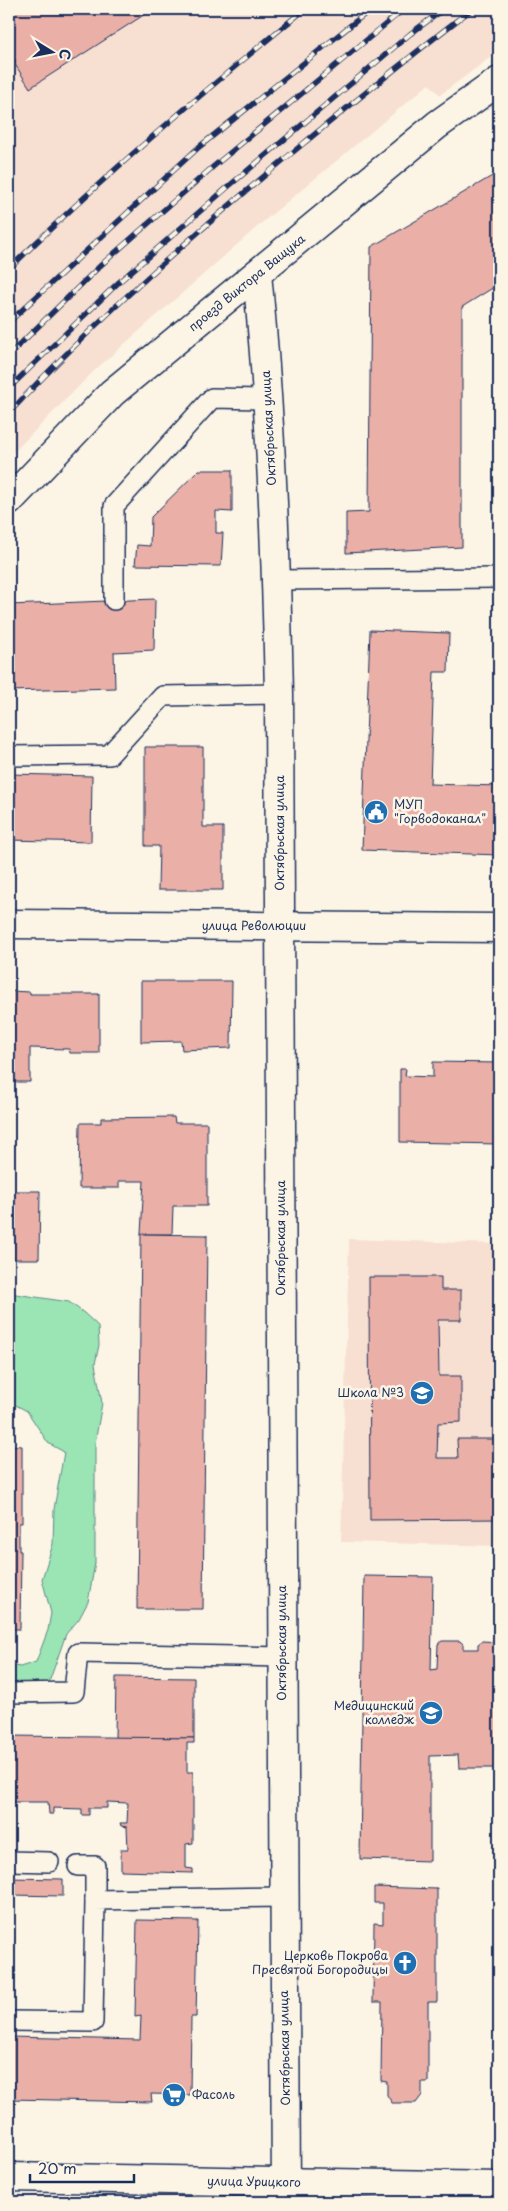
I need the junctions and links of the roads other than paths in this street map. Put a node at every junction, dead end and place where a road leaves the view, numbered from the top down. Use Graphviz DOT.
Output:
graph roads {
  1 [pos="499,81"];
  2 [pos="257,274"];
  3 [pos="268,399"];
  4 [pos="9,501"];
  5 [pos="499,578"];
  6 [pos="277,580"];
  7 [pos="114,600"];
  8 [pos="279,694"];
  9 [pos="9,756"];
  10 [pos="9,924"];
  11 [pos="281,926"];
  12 [pos="499,928"];
  13 [pos="282,1657"];
  14 [pos="9,1693"];
  15 [pos="9,1861"];
  16 [pos="49,1862"];
  17 [pos="78,1866"];
  18 [pos="284,1897"];
  19 [pos="95,1900"];
  20 [pos="9,2021"];
  21 [pos="9,2177"];
  22 [pos="499,2186"];
  23 [pos="286,2192"];
  1 -- 2 [label="street, проезд Виктора Ващука"];
  2 -- 3 [label="street, Октябрьская улица"];
  2 -- 4 [label="street, проезд Виктора Ващука"];
  3 -- 6 [label="street, Октябрьская улица"];
  3 -- 7 [label="lane"];
  5 -- 6 [label="lane"];
  6 -- 8 [label="street, Октябрьская улица"];
  8 -- 9 [label="lane"];
  8 -- 11 [label="street, Октябрьская улица"];
  10 -- 11 [label="street, улица Революции"];
  11 -- 12 [label="street, улица Революции"];
  11 -- 13 [label="street, Октябрьская улица"];
  13 -- 14 [label="lane"];
  13 -- 18 [label="street, Октябрьская улица"];
  15 -- 16 [label="lane"];
  17 -- 19 [label="lane"];
  18 -- 19 [label="lane"];
  18 -- 23 [label="street, Октябрьская улица"];
  19 -- 20 [label="lane"];
  21 -- 23 [label="street, улица Урицкого"];
  22 -- 23 [label="street, улица Урицкого"];
}
